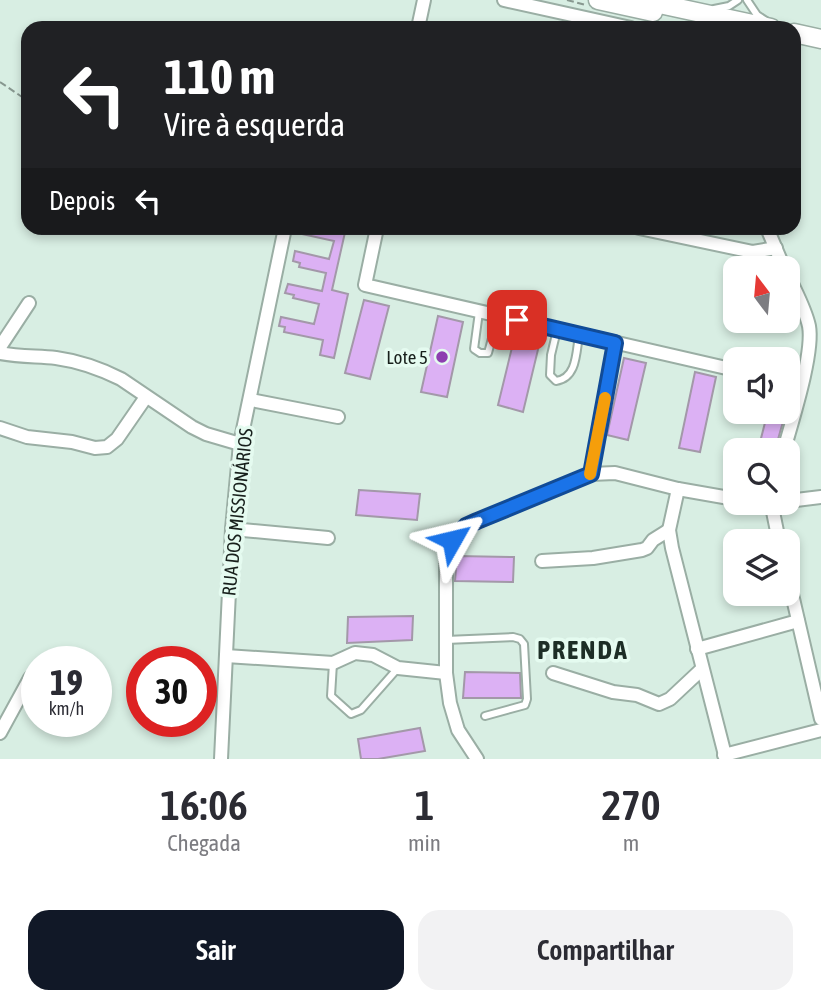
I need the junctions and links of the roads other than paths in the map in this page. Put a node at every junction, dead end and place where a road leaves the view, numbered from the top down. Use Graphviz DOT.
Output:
graph roads {
  1 [pos="424,0"];
  2 [pos="504,0"];
  3 [pos="738,0"];
  4 [pos="747,0"];
  5 [pos="647,1"];
  6 [pos="595,3"];
  7 [pos="687,10"];
  8 [pos="420,21"];
  9 [pos="597,21"];
  10 [pos="691,21"];
  11 [pos="740,21"];
  12 [pos="764,21"];
  13 [pos="801,35"];
  14 [pos="821,39"];
  15 [pos="801,43"];
  16 [pos="821,47"];
  17 [pos="284,235"];
  18 [pos="376,235"];
  19 [pos="672,235"];
  20 [pos="770,235"];
  21 [pos="775,248"];
  22 [pos="779,256"];
  23 [pos="800,301"];
  24 [pos="29,303"];
  25 [pos="479,312"];
  26 [pos="498,316"];
  27 [pos="557,330"];
  28 [pos="579,335"];
  29 [pos="615,343"];
  30 [pos="0,347"];
  31 [pos="0,353"];
  32 [pos="723,367"];
  33 [pos="801,386"];
  34 [pos="146,397"];
  35 [pos="251,400"];
  36 [pos="338,417"];
  37 [pos="0,428"];
  38 [pos="787,438"];
  39 [pos="240,444"];
  40 [pos="591,474"];
  41 [pos="678,489"];
  42 [pos="723,497"];
  43 [pos="821,497"];
  44 [pos="800,500"];
  45 [pos="232,529"];
  46 [pos="669,530"];
  47 [pos="328,538"];
  48 [pos="542,561"];
  49 [pos="795,606"];
  50 [pos="798,621"];
  51 [pos="446,640"];
  52 [pos="697,649"];
  53 [pos="226,656"];
  54 [pos="333,663"];
  55 [pos="398,667"];
  56 [pos="702,669"];
  57 [pos="446,673"];
  58 [pos="553,673"];
  59 [pos="21,694"];
  60 [pos="485,716"];
  61 [pos="821,719"];
  62 [pos="821,730"];
  63 [pos="0,733"];
  64 [pos="725,757"];
  65 [pos="221,759"];
  66 [pos="477,759"];
  1 -- 8 [label="street"];
  2 -- 9 [label="street"];
  3 -- 7 [label="lane"];
  4 -- 12 [label="lane"];
  5 -- 7 [label="main road"];
  6 -- 10 [label="main road"];
  7 -- 11 [label="main road"];
  13 -- 14 [label="main road"];
  15 -- 16 [label="main road"];
  17 -- 35 [label="street, RUA DOS MISSIONÁRIOS"];
  18 -- 25 [label="street"];
  19 -- 21 [label="street"];
  20 -- 21 [label="street"];
  21 -- 22 [label="street"];
  23 -- 33 [label="street"];
  24 -- 30 [label="street"];
  25 -- 26 [label="street"];
  25 -- 26 [label="lane"];
  26 -- 27 [label="street"];
  27 -- 28 [label="street"];
  27 -- 28 [label="lane"];
  28 -- 29 [label="street"];
  29 -- 32 [label="street"];
  29 -- 40 [label="street"];
  31 -- 34 [label="street"];
  33 -- 38 [label="street"];
  34 -- 37 [label="street"];
  34 -- 39 [label="street"];
  35 -- 36 [label="street"];
  35 -- 39 [label="street, RUA DOS MISSIONÁRIOS"];
  39 -- 45 [label="street, RUA DOS MISSIONÁRIOS"];
  40 -- 41 [label="street"];
  40 -- 51 [label="street"];
  41 -- 42 [label="street"];
  41 -- 46 [label="street"];
  43 -- 44 [label="street"];
  45 -- 47 [label="street"];
  45 -- 53 [label="street, RUA DOS MISSIONÁRIOS"];
  46 -- 48 [label="street"];
  46 -- 52 [label="street"];
  49 -- 50 [label="street"];
  50 -- 52 [label="street"];
  50 -- 61 [label="street"];
  51 -- 57 [label="street"];
  51 -- 60 [label="lane"];
  52 -- 56 [label="street"];
  53 -- 54 [label="street"];
  53 -- 65 [label="street, RUA DOS MISSIONÁRIOS"];
  54 -- 55 [label="street"];
  54 -- 55 [label="lane"];
  55 -- 57 [label="street"];
  56 -- 58 [label="street"];
  56 -- 64 [label="street"];
  57 -- 66 [label="street"];
  59 -- 63 [label="street"];
  62 -- 64 [label="street"];
}
